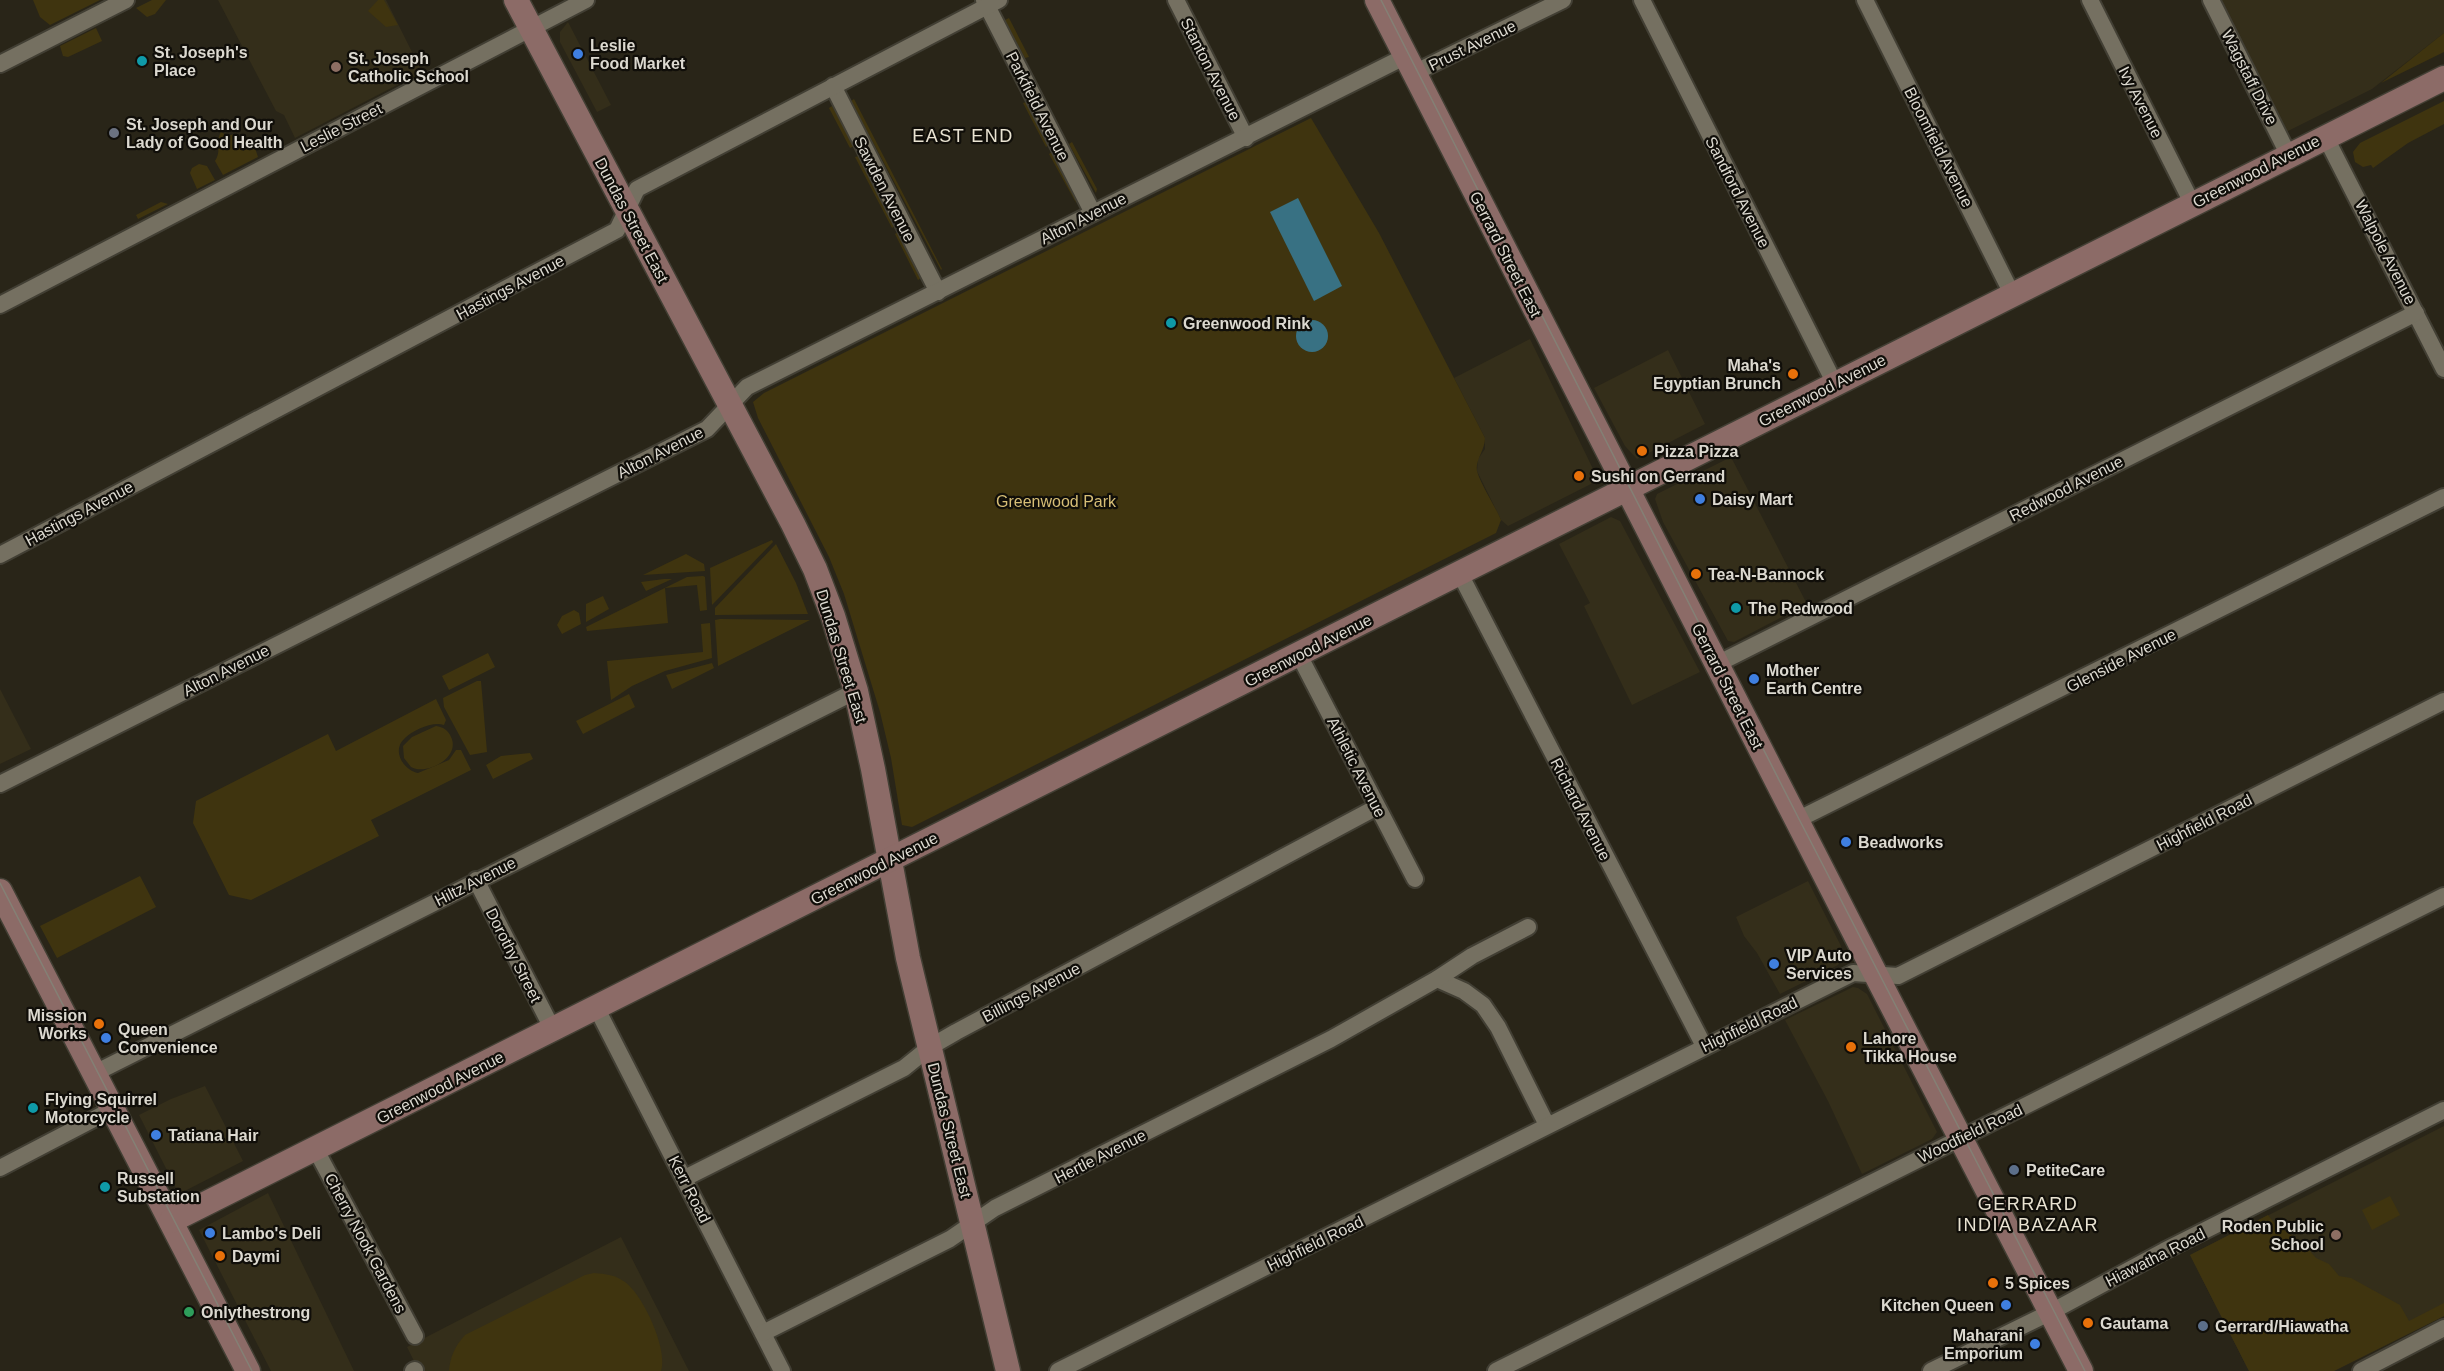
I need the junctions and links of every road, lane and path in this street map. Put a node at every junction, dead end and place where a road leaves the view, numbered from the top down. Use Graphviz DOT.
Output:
graph roads {
  1 [pos="126,0"];
  2 [pos="516,0"];
  3 [pos="586,0"];
  4 [pos="1176,0"];
  5 [pos="1377,0"];
  6 [pos="1563,0"];
  7 [pos="1642,0"];
  8 [pos="1865,0"];
  9 [pos="2090,0"];
  10 [pos="2211,0"];
  11 [pos="990,2"];
  12 [pos="531,29"];
  13 [pos="0,64"];
  14 [pos="1410,65"];
  15 [pos="2444,78"];
  16 [pos="832,86"];
  17 [pos="2325,136"];
  18 [pos="1246,138"];
  19 [pos="2288,154"];
  20 [pos="2192,203"];
  21 [pos="627,210"];
  22 [pos="1093,213"];
  23 [pos="938,292"];
  24 [pos="2012,294"];
  25 [pos="0,305"];
  26 [pos="2416,313"];
  27 [pos="2444,369"];
  28 [pos="1835,384"];
  29 [pos="730,407"];
  30 [pos="1627,490"];
  31 [pos="2444,497"];
  32 [pos="0,555"];
  33 [pos="1459,572"];
  34 [pos="1299,655"];
  35 [pos="1717,664"];
  36 [pos="856,691"];
  37 [pos="2444,701"];
  38 [pos="0,784"];
  39 [pos="1377,807"];
  40 [pos="1797,820"];
  41 [pos="889,860"];
  42 [pos="1415,879"];
  43 [pos="476,880"];
  44 [pos="0,891"];
  45 [pos="2444,896"];
  46 [pos="1528,927"];
  47 [pos="1875,973"];
  48 [pos="1437,979"];
  49 [pos="596,1007"];
  50 [pos="553,1030"];
  51 [pos="1704,1046"];
  52 [pos="930,1047"];
  53 [pos="95,1073"];
  54 [pos="114,1109"];
  55 [pos="2444,1110"];
  56 [pos="1548,1125"];
  57 [pos="1961,1138"];
  58 [pos="316,1150"];
  59 [pos="0,1168"];
  60 [pos="685,1178"];
  61 [pos="171,1221"];
  62 [pos="973,1225"];
  63 [pos="2051,1312"];
  64 [pos="2444,1329"];
  65 [pos="762,1333"];
  66 [pos="415,1336"];
  67 [pos="249,1371"];
  68 [pos="782,1371"];
  69 [pos="1008,1371"];
  70 [pos="1058,1371"];
  71 [pos="1496,1371"];
  72 [pos="1931,1371"];
  73 [pos="2081,1371"];
  74 [pos="2361,1371"];
  1 -- 13 [label="street"];
  2 -- 12 [label="street, Dundas Street East"];
  3 -- 12 [label="street, Leslie Street"];
  4 -- 18 [label="street, Stanton Avenue"];
  5 -- 14 [label="street, Gerrard Street East"];
  6 -- 14 [label="street, Prust Avenue"];
  7 -- 28 [label="street, Sandford Avenue"];
  8 -- 24 [label="street, Bloomfield Avenue"];
  9 -- 20 [label="street, Ivy Avenue"];
  10 -- 19 [label="street, Wagstaff Drive"];
  11 -- 16 [label="street, Hastings Avenue"];
  11 -- 22 [label="street, Parkfield Avenue"];
  12 -- 21 [label="street, Dundas Street East"];
  12 -- 25 [label="street, Leslie Street"];
  14 -- 18 [label="street, Alton Avenue"];
  14 -- 30 [label="street, Gerrard Street East"];
  15 -- 17 [label="street, Greenwood Avenue"];
  16 -- 21 [label="street, Hastings Avenue"];
  16 -- 23 [label="street, Sawden Avenue"];
  17 -- 19 [label="street, Greenwood Avenue"];
  17 -- 26 [label="street, Walpole Avenue"];
  18 -- 22 [label="street, Alton Avenue"];
  19 -- 20 [label="street, Greenwood Avenue"];
  20 -- 24 [label="street, Greenwood Avenue"];
  21 -- 29 [label="street, Dundas Street East"];
  21 -- 32 [label="street, Hastings Avenue"];
  22 -- 23 [label="street, Alton Avenue"];
  23 -- 29 [label="street, Alton Avenue"];
  24 -- 28 [label="street, Greenwood Avenue"];
  26 -- 27 [label="street, Walpole Avenue"];
  26 -- 35 [label="street, Redwood Avenue"];
  28 -- 30 [label="street, Greenwood Avenue"];
  29 -- 36 [label="street, Dundas Street East"];
  29 -- 38 [label="street, Alton Avenue"];
  30 -- 33 [label="street, Greenwood Avenue"];
  30 -- 35 [label="street, Gerrard Street East"];
  31 -- 40 [label="street, Glenside Avenue"];
  33 -- 34 [label="street, Greenwood Avenue"];
  33 -- 51 [label="street, Richard Avenue"];
  34 -- 39 [label="street, Athletic Avenue"];
  34 -- 41 [label="street, Greenwood Avenue"];
  35 -- 40 [label="street, Gerrard Street East"];
  36 -- 41 [label="street, Dundas Street East"];
  36 -- 43 [label="street, Hiltz Avenue"];
  37 -- 47 [label="street, Highfield Road"];
  39 -- 42 [label="street, Athletic Avenue"];
  39 -- 52 [label="street, Billings Avenue"];
  40 -- 47 [label="street, Gerrard Street East"];
  41 -- 49 [label="street, Greenwood Avenue"];
  41 -- 52 [label="street, Dundas Street East"];
  43 -- 50 [label="street, Dorothy Street"];
  43 -- 53 [label="street, Hiltz Avenue"];
  44 -- 53 [label="street"];
  45 -- 57 [label="street, Woodfield Road"];
  46 -- 48 [label="street, Hertle Avenue"];
  47 -- 51 [label="street, Highfield Road"];
  47 -- 57 [label="street, Gerrard Street East"];
  48 -- 56 [label="street"];
  48 -- 62 [label="street, Hertle Avenue"];
  49 -- 50 [label="street, Greenwood Avenue"];
  49 -- 60 [label="street, Kerr Road"];
  50 -- 58 [label="street, Greenwood Avenue"];
  51 -- 56 [label="street, Highfield Road"];
  52 -- 60 [label="street, Billings Avenue"];
  52 -- 62 [label="street, Dundas Street East"];
  53 -- 54 [label="street"];
  54 -- 59 [label="street"];
  54 -- 61 [label="street"];
  55 -- 63 [label="street, Hiawatha Road"];
  56 -- 70 [label="street, Highfield Road"];
  57 -- 63 [label="street, Gerrard Street East"];
  57 -- 71 [label="street, Woodfield Road"];
  58 -- 61 [label="street, Greenwood Avenue"];
  58 -- 66 [label="street, Cherry Nook Gardens"];
  60 -- 65 [label="street, Kerr Road"];
  61 -- 67 [label="street"];
  62 -- 65 [label="street, Hertle Avenue"];
  62 -- 69 [label="street, Dundas Street East"];
  63 -- 72 [label="street, Hiawatha Road"];
  63 -- 73 [label="street, Gerrard Street East"];
  64 -- 74 [label="street"];
  65 -- 68 [label="street, Kerr Road"];
}
